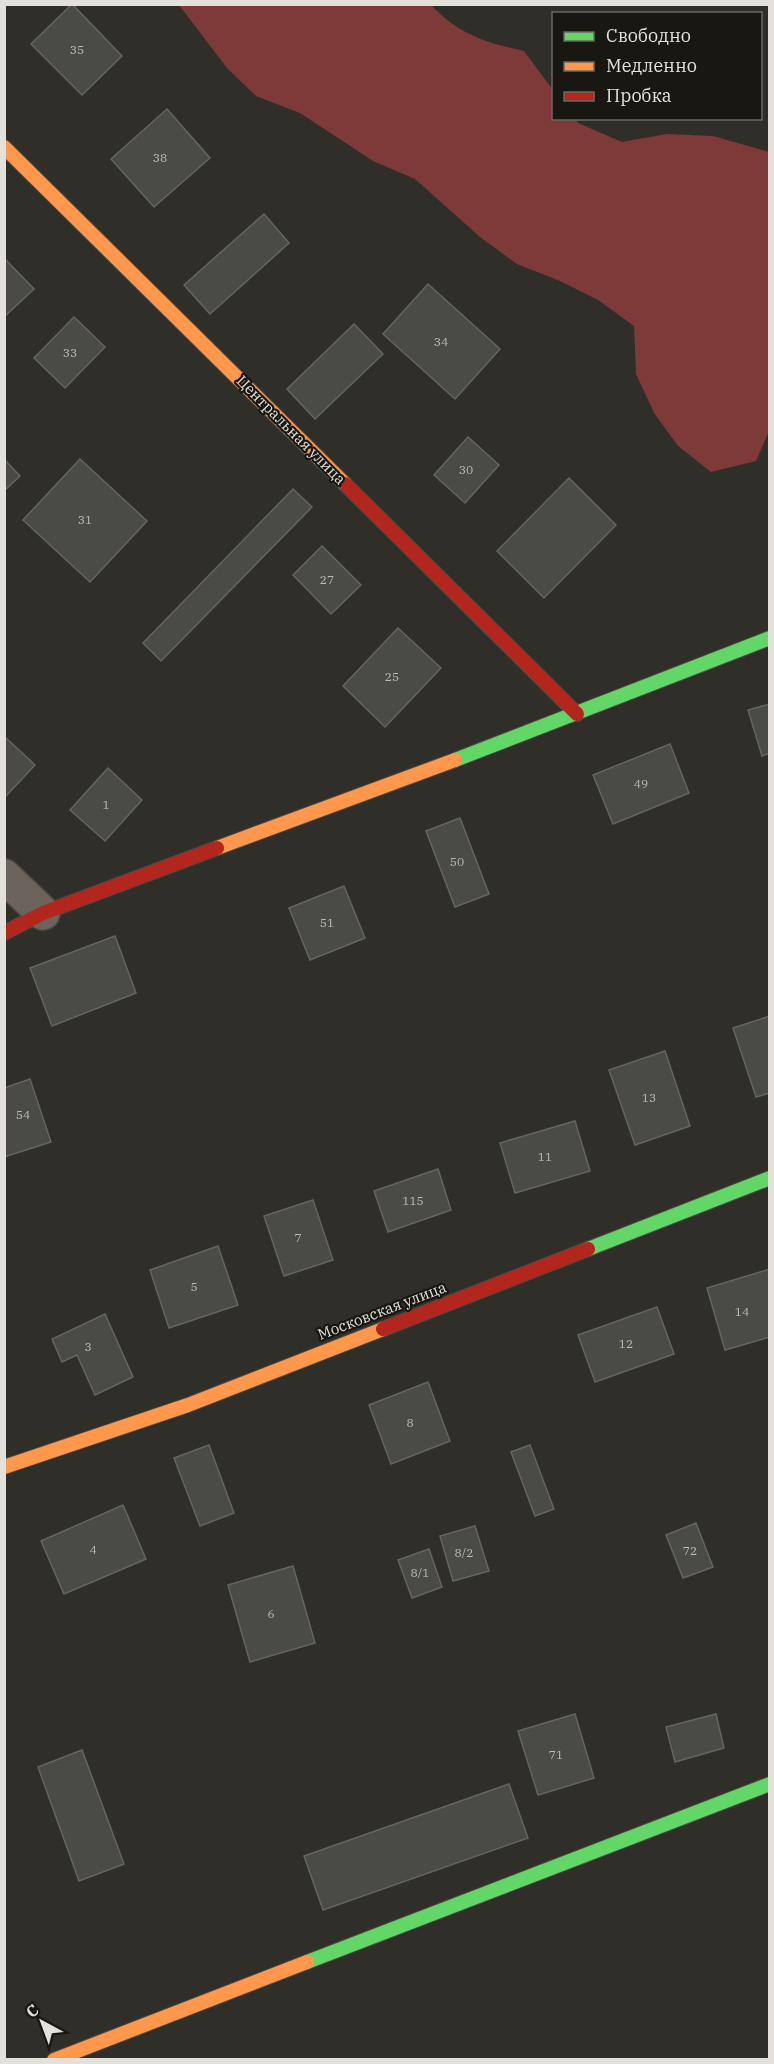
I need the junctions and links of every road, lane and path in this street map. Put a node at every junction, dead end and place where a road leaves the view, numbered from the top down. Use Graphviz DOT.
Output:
graph roads {
  1 [pos="4,147"];
  2 [pos="770,638"];
  3 [pos="577,714"];
  4 [pos="4,876"];
  5 [pos="43,913"];
  6 [pos="4,933"];
  7 [pos="770,1178"];
  8 [pos="4,1467"];
  9 [pos="770,1784"];
  10 [pos="54,2060"];
  1 -- 3 [label="street, Центральная улица"];
  2 -- 3 [label="street"];
  3 -- 5 [label="street"];
  4 -- 5 [label="street"];
  5 -- 6 [label="street"];
  7 -- 8 [label="street, Московская улица"];
  9 -- 10 [label="street"];
}
